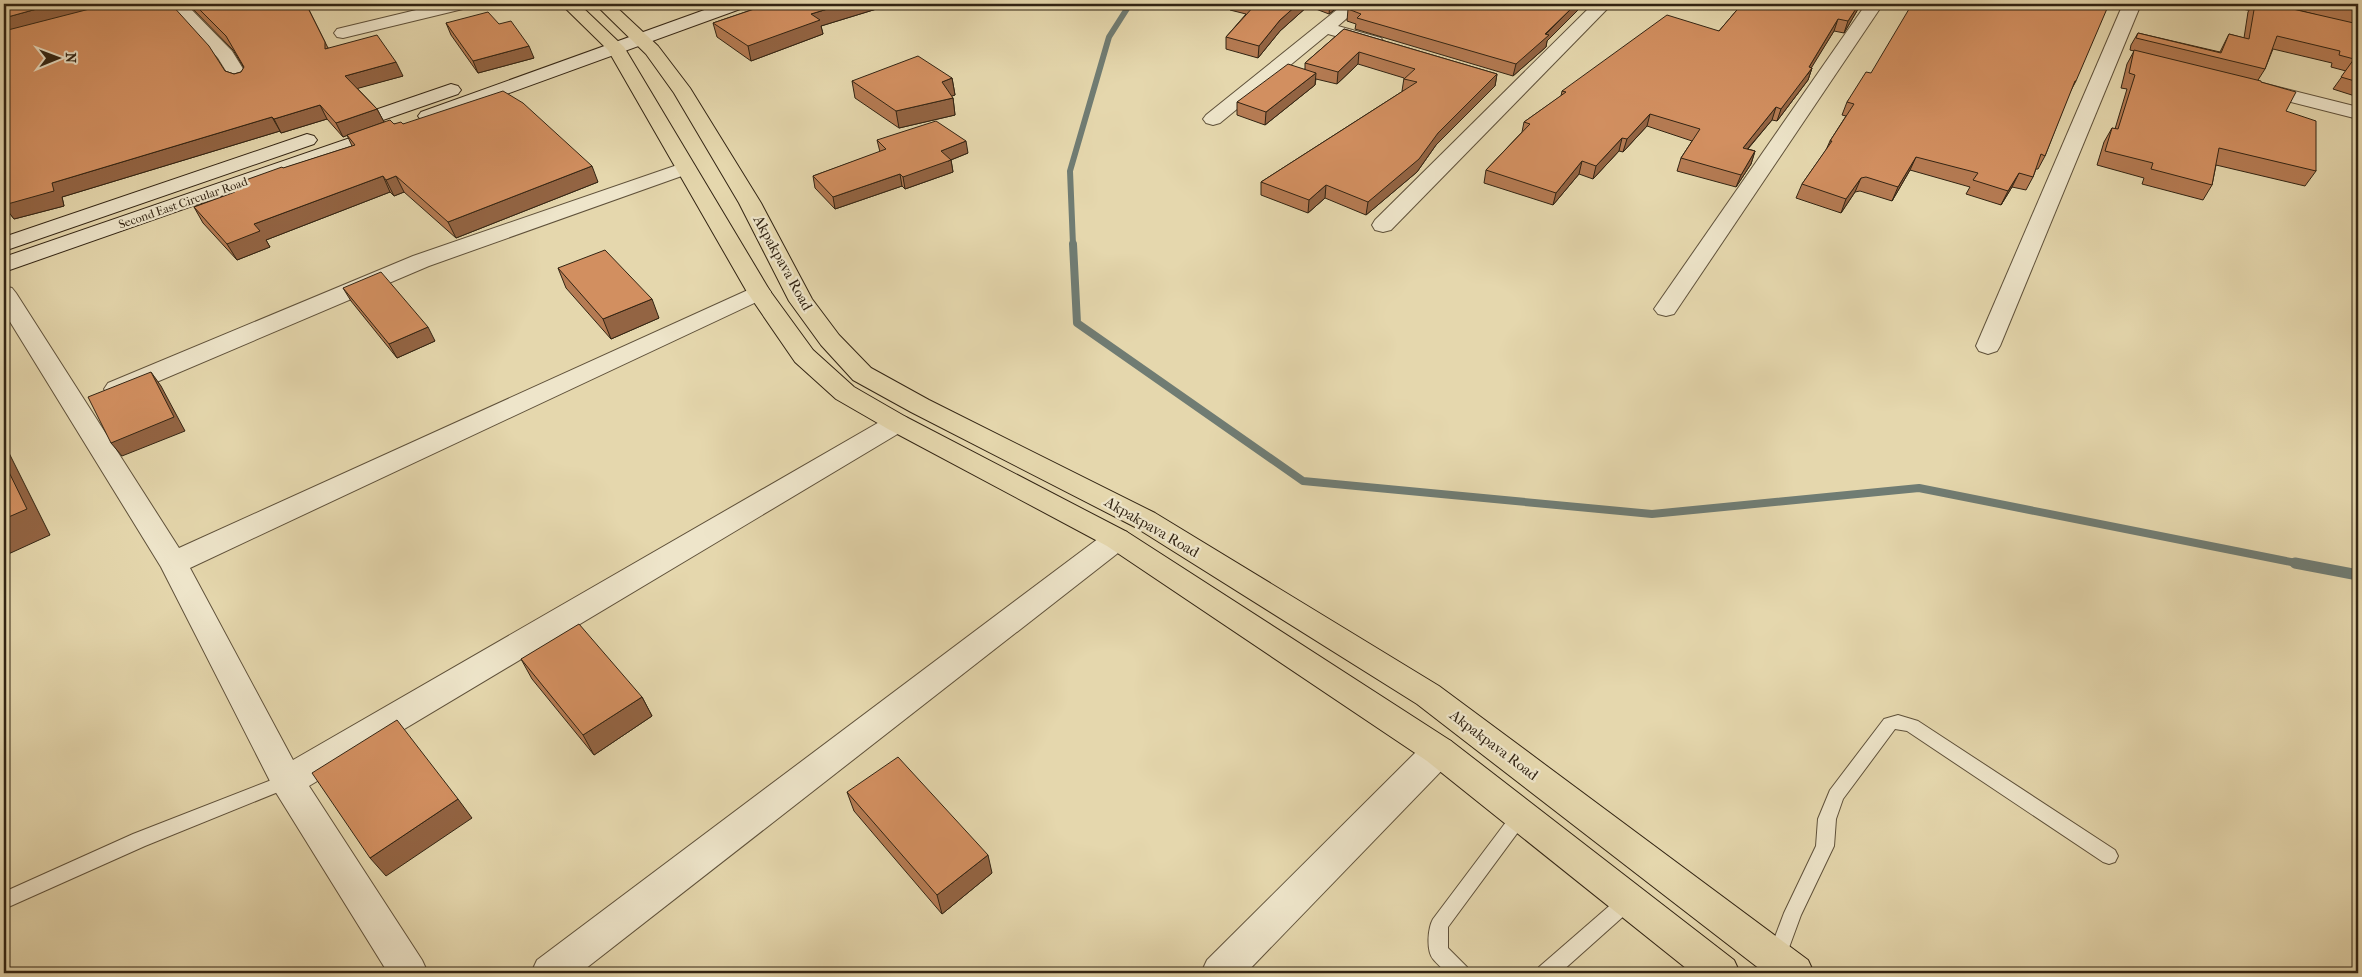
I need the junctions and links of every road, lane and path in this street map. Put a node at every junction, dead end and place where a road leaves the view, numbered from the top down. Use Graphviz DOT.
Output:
graph roads {
  1 [pos="177,4"];
  2 [pos="461,4"];
  3 [pos="569,4"];
  4 [pos="603,4"];
  5 [pos="698,4"];
  6 [pos="737,4"];
  7 [pos="1354,4"];
  8 [pos="1603,4"];
  9 [pos="1874,4"];
  10 [pos="2132,4"];
  11 [pos="2247,4"];
  12 [pos="1324,27"];
  13 [pos="2358,32"];
  14 [pos="343,33"];
  15 [pos="622,37"];
  16 [pos="1389,46"];
  17 [pos="241,80"];
  18 [pos="1501,80"];
  19 [pos="2244,85"];
  20 [pos="1520,86"];
  21 [pos="2358,113"];
  22 [pos="1213,119"];
  23 [pos="686,168"];
  24 [pos="1383,225"];
  25 [pos="4,244"];
  26 [pos="4,265"];
  27 [pos="759,292"];
  28 [pos="4,293"];
  29 [pos="1666,309"];
  30 [pos="1988,346"];
  31 [pos="90,400"];
  32 [pos="897,423"];
  33 [pos="1117,539"];
  34 [pos="172,563"];
  35 [pos="1439,751"];
  36 [pos="287,781"];
  37 [pos="1521,815"];
  38 [pos="2109,856"];
  39 [pos="1629,900"];
  40 [pos="4,901"];
  41 [pos="1785,966"];
  42 [pos="410,973"];
  43 [pos="550,973"];
  44 [pos="1220,973"];
  45 [pos="1460,973"];
  46 [pos="1546,973"];
  47 [pos="1721,973"];
  1 -- 17 [label="street"];
  2 -- 14 [label="street"];
  3 -- 15 [label="highway, Akpakpava Road"];
  4 -- 15 [label="highway, Akpakpava Road"];
  5 -- 15 [label="street"];
  6 -- 15 [label="street"];
  7 -- 12 [label="street"];
  8 -- 20 [label="street"];
  9 -- 29 [label="street"];
  10 -- 30 [label="street"];
  11 -- 13 [label="street"];
  12 -- 16 [label="street"];
  12 -- 22 [label="street"];
  15 -- 23 [label="highway, Akpakpava Road"];
  15 -- 25 [label="street, Second East Circular Road"];
  15 -- 26 [label="street, Second East Circular Road"];
  15 -- 41 [label="highway, Akpakpava Road"];
  18 -- 20 [label="street"];
  19 -- 21 [label="street"];
  20 -- 24 [label="street"];
  23 -- 27 [label="highway, Akpakpava Road"];
  23 -- 31 [label="street"];
  27 -- 32 [label="highway, Akpakpava Road"];
  27 -- 34 [label="street"];
  28 -- 31 [label="street"];
  31 -- 34 [label="street"];
  32 -- 33 [label="highway, Akpakpava Road"];
  32 -- 36 [label="street"];
  33 -- 35 [label="highway, Akpakpava Road"];
  33 -- 43 [label="street"];
  34 -- 36 [label="street"];
  35 -- 37 [label="highway, Akpakpava Road"];
  35 -- 44 [label="street"];
  36 -- 40 [label="lane"];
  36 -- 42 [label="street"];
  37 -- 39 [label="highway, Akpakpava Road"];
  37 -- 45 [label="lane"];
  38 -- 41 [label="lane"];
  39 -- 46 [label="lane"];
  39 -- 47 [label="highway, Akpakpava Road"];
}
